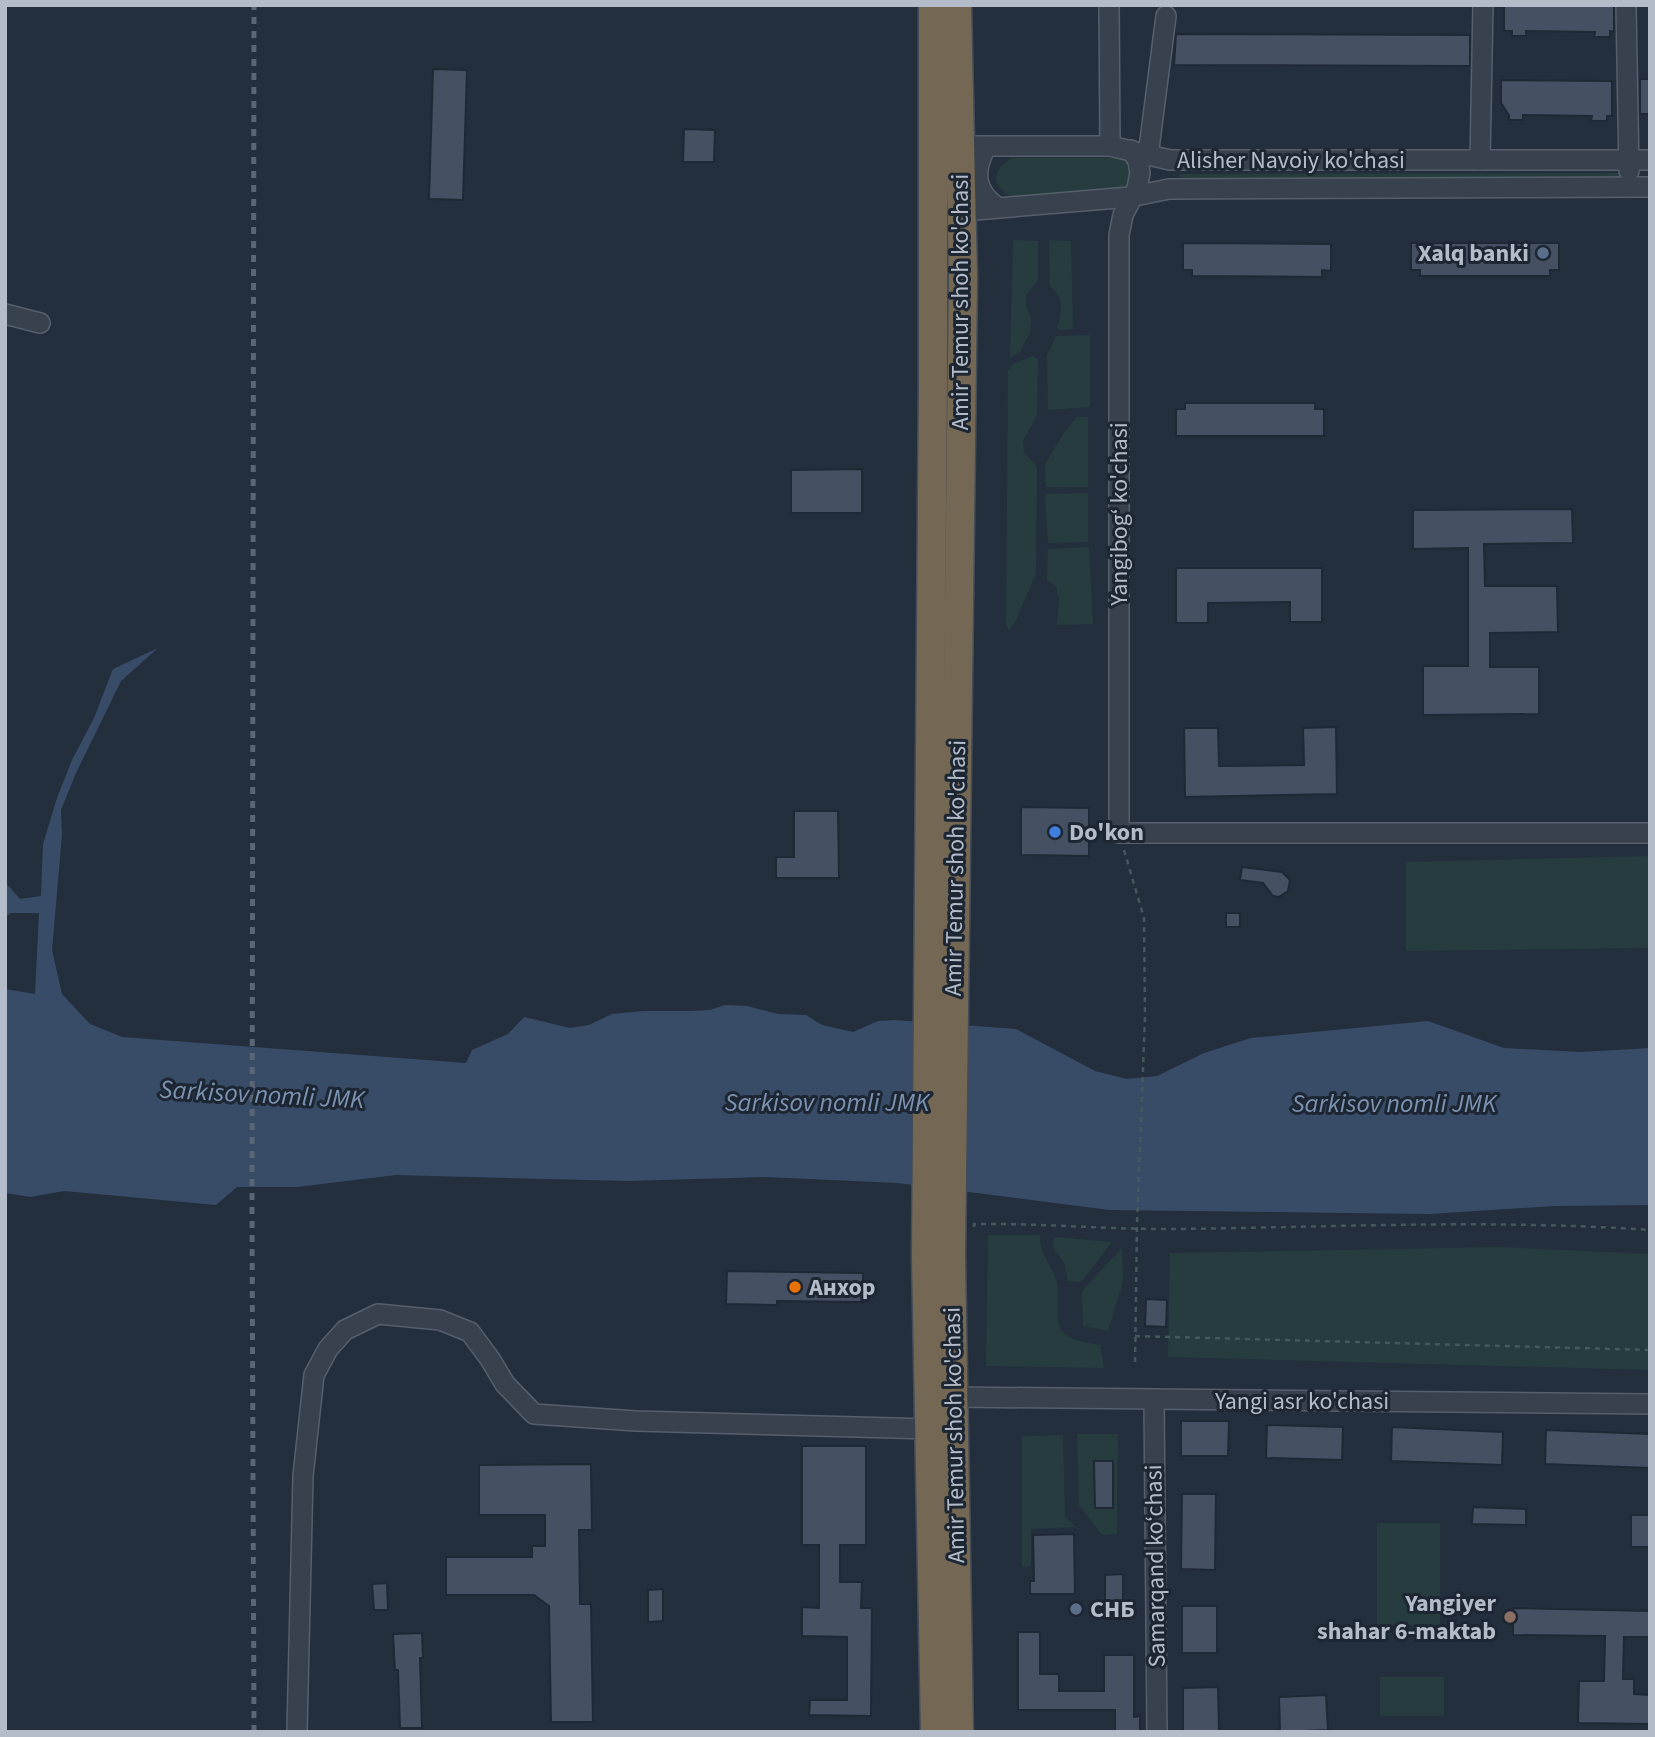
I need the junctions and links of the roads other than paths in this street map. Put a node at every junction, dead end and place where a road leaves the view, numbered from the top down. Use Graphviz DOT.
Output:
graph roads {
  1 [pos="933,5"];
  2 [pos="957,5"];
  3 [pos="1109,5"];
  4 [pos="1483,5"];
  5 [pos="1626,5"];
  6 [pos="1166,16"];
  7 [pos="959,146"];
  8 [pos="1110,146"];
  9 [pos="1139,153"];
  10 [pos="1480,160"];
  11 [pos="1628,160"];
  12 [pos="1650,160"];
  13 [pos="1640,186"];
  14 [pos="1130,197"];
  15 [pos="998,207"];
  16 [pos="961,211"];
  17 [pos="933,215"];
  18 [pos="5,314"];
  19 [pos="40,323"];
  20 [pos="1650,833"];
  21 [pos="941,974"];
  22 [pos="939,1256"];
  23 [pos="955,1397"];
  24 [pos="1154,1400"];
  25 [pos="1650,1404"];
  26 [pos="931,1429"];
  27 [pos="298,1732"];
  28 [pos="935,1732"];
  29 [pos="959,1732"];
  30 [pos="1157,1732"];
  1 -- 7 [label="highway, Amir Temur shoh ko'chasi"];
  2 -- 7 [label="highway, Amir Temur shoh ko'chasi"];
  3 -- 8 [label="street"];
  4 -- 10 [label="street"];
  5 -- 11 [label="street"];
  6 -- 9 [label="street, Yangibog‘ ko'chasi"];
  7 -- 8 [label="street, Alisher Navoiy ko'chasi"];
  7 -- 15 [label="street"];
  7 -- 16 [label="highway, Amir Temur shoh ko'chasi"];
  7 -- 17 [label="highway, Amir Temur shoh ko'chasi"];
  8 -- 9 [label="street, Alisher Navoiy ko'chasi"];
  9 -- 10 [label="street, Alisher Navoiy ko'chasi"];
  9 -- 14 [label="street, Yangibog‘ ko'chasi"];
  10 -- 11 [label="street, Alisher Navoiy ko'chasi"];
  11 -- 12 [label="street, Alisher Navoiy ko'chasi"];
  11 -- 13 [label="street"];
  13 -- 14 [label="street, Alisher Navoiy ko'chasi"];
  14 -- 15 [label="street, Alisher Navoiy ko'chasi"];
  14 -- 20 [label="street, Yangibog‘ ko'chasi"];
  15 -- 16 [label="street, Alisher Navoiy ko'chasi"];
  16 -- 17 [label="street, Alisher Navoiy ko'chasi"];
  16 -- 21 [label="highway, Amir Temur shoh ko'chasi"];
  17 -- 21 [label="highway, Amir Temur shoh ko'chasi"];
  18 -- 19 [label="street"];
  21 -- 22 [label="highway, Amir Temur shoh ko'chasi"];
  22 -- 23 [label="highway, Amir Temur shoh ko'chasi"];
  22 -- 26 [label="highway, Amir Temur shoh ko'chasi"];
  23 -- 24 [label="street, Yangi asr ko'chasi"];
  23 -- 29 [label="highway, Amir Temur shoh ko'chasi"];
  24 -- 25 [label="street, Yangi asr ko'chasi"];
  24 -- 30 [label="street, Samarqand ko‘chasi"];
  26 -- 27 [label="street"];
  26 -- 28 [label="highway, Amir Temur shoh ko'chasi"];
}
